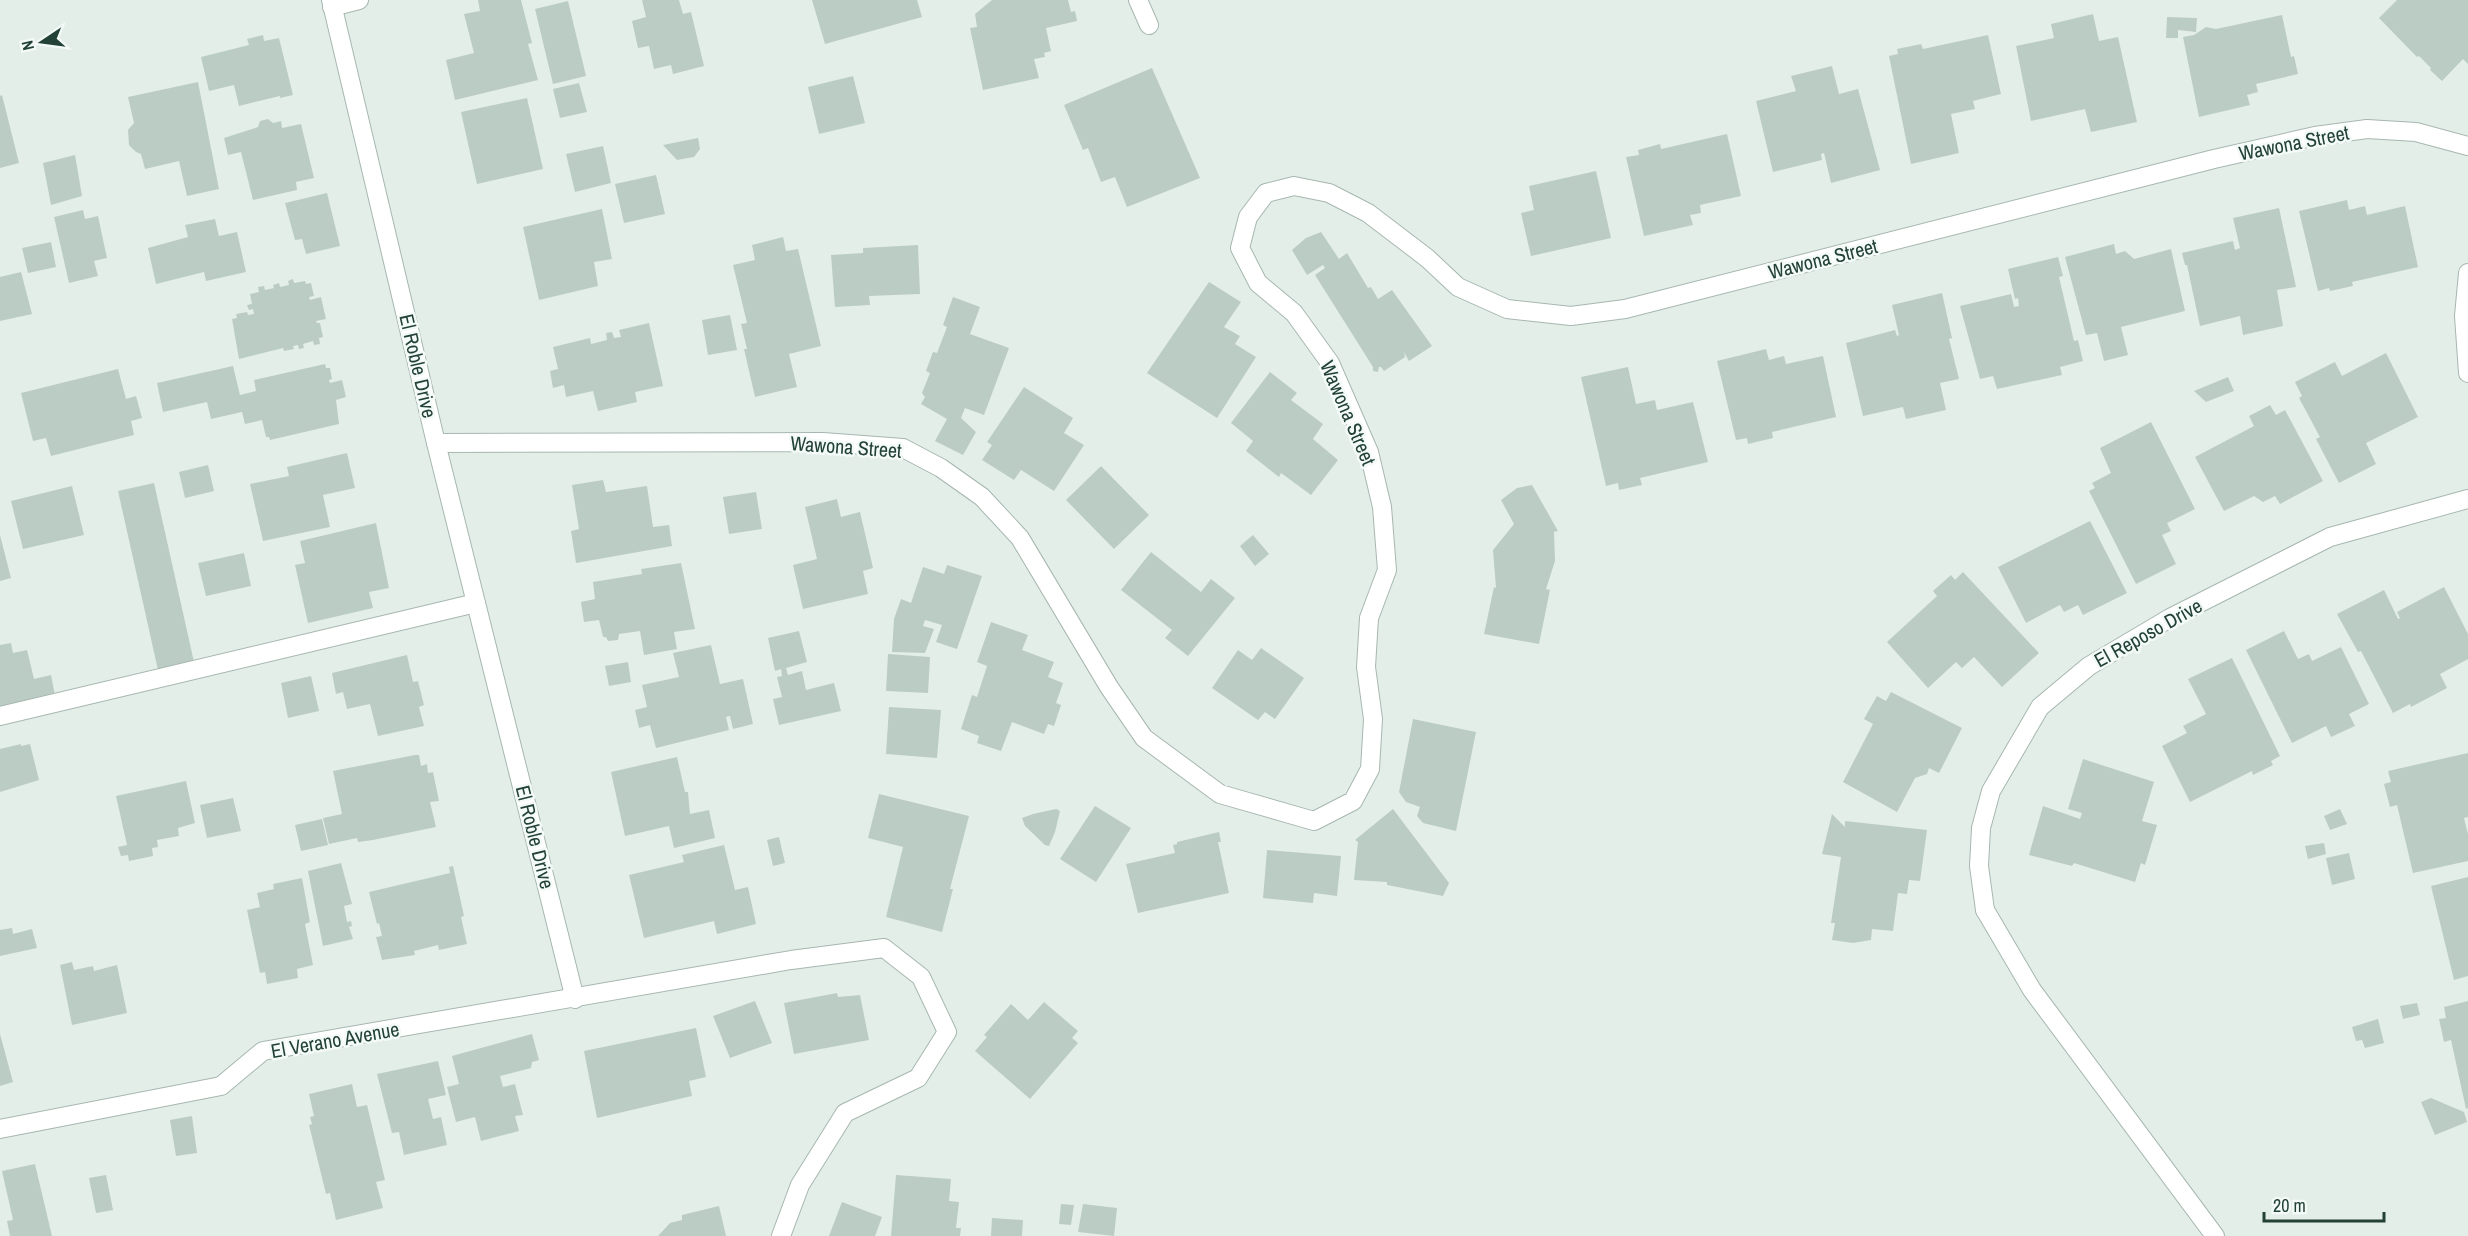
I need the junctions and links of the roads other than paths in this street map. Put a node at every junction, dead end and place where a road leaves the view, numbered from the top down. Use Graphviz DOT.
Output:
graph roads {
  1 [pos="359,0"];
  2 [pos="1138,0"];
  3 [pos="332,4"];
  4 [pos="1149,25"];
  5 [pos="2468,146"];
  6 [pos="2468,273"];
  7 [pos="2468,373"];
  8 [pos="436,443"];
  9 [pos="2468,499"];
  10 [pos="476,603"];
  11 [pos="0,716"];
  12 [pos="575,999"];
  13 [pos="0,1129"];
  14 [pos="781,1236"];
  15 [pos="2215,1236"];
  1 -- 3 [label="street"];
  2 -- 4 [label="street"];
  3 -- 8 [label="street, El Roble Drive"];
  5 -- 8 [label="street, Wawona Street"];
  6 -- 7 [label="street"];
  8 -- 10 [label="street, El Roble Drive"];
  9 -- 15 [label="street, El Reposo Drive"];
  10 -- 11 [label="street"];
  10 -- 12 [label="street, El Roble Drive"];
  12 -- 13 [label="street, El Verano Avenue"];
  12 -- 14 [label="street"];
}
